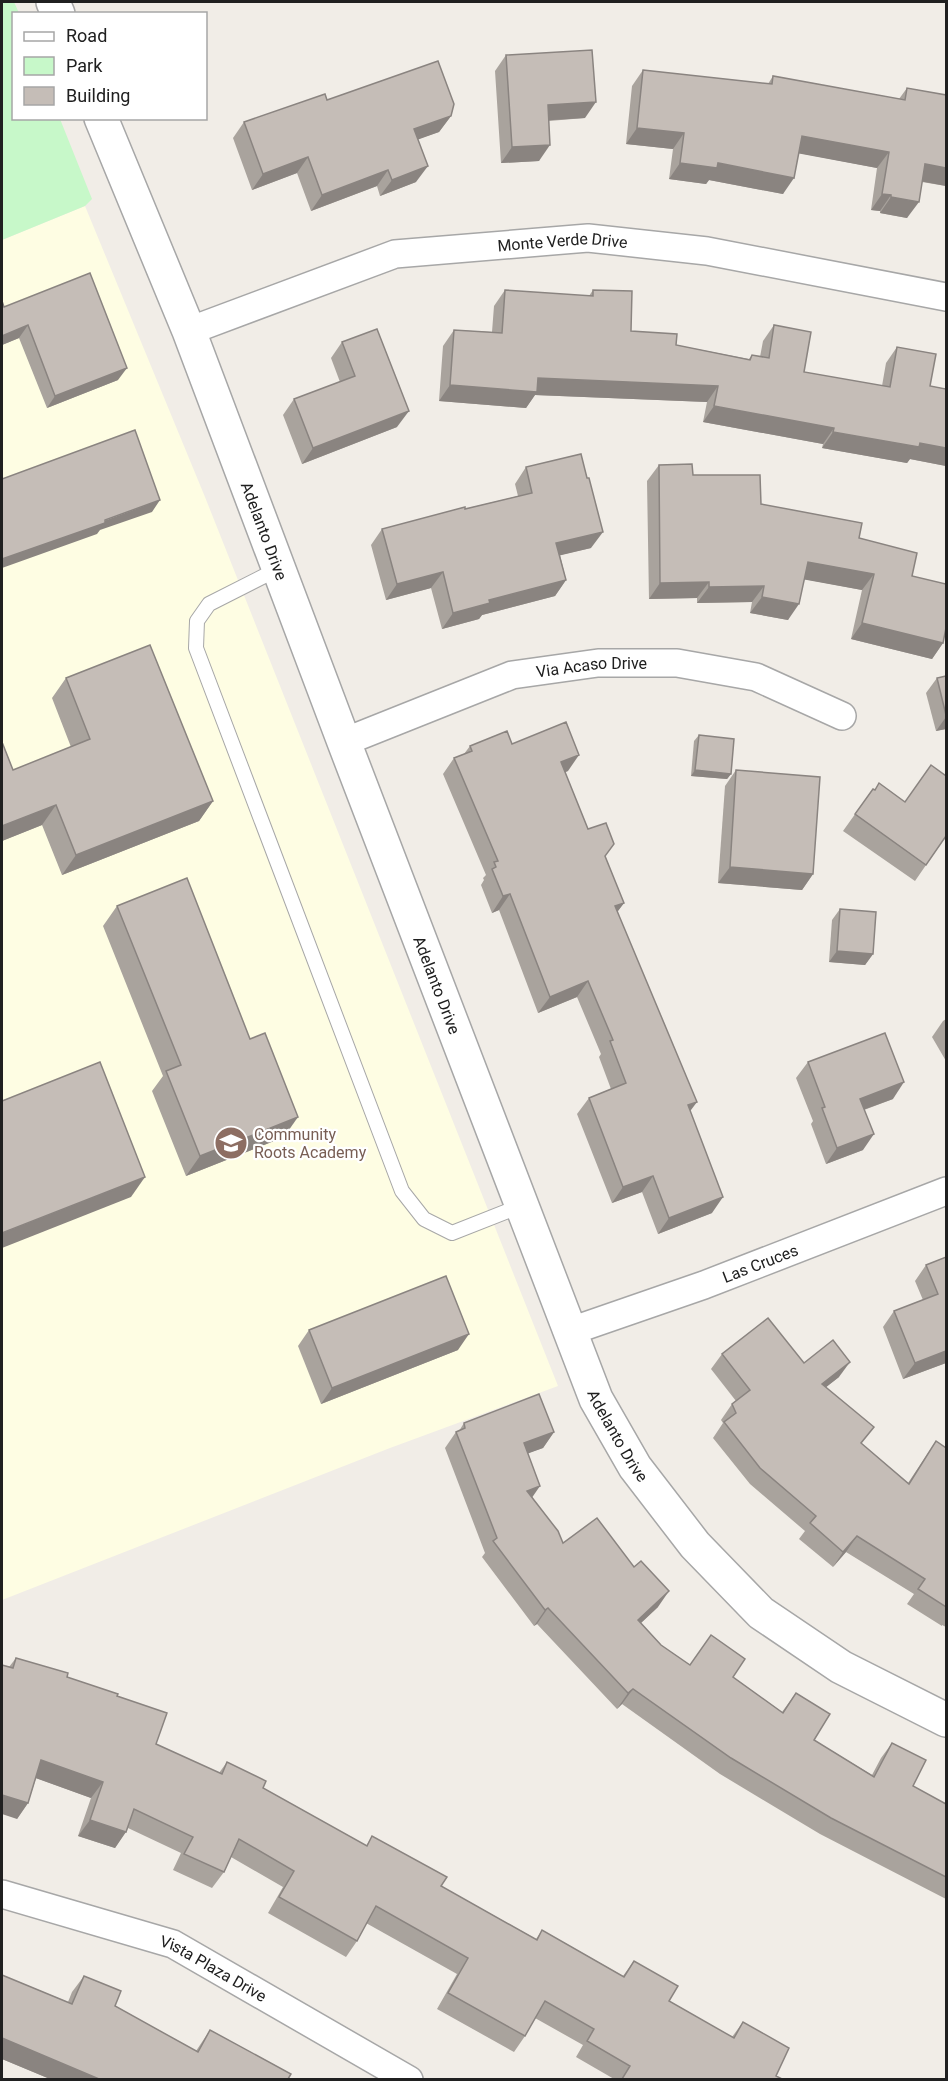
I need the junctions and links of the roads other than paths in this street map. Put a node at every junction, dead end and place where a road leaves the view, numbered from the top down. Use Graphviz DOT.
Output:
graph roads {
  1 [pos="102,120"];
  2 [pos="946,297"];
  3 [pos="189,331"];
  4 [pos="278,569"];
  5 [pos="842,716"];
  6 [pos="344,742"];
  7 [pos="946,1191"];
  8 [pos="522,1205"];
  9 [pos="571,1331"];
  10 [pos="946,1720"];
  11 [pos="2,1894"];
  12 [pos="409,2079"];
  1 -- 3 [label="street, Adelanto Drive"];
  2 -- 3 [label="street, Monte Verde Drive"];
  3 -- 4 [label="street, Adelanto Drive"];
  4 -- 6 [label="street, Adelanto Drive"];
  4 -- 8 [label="lane"];
  5 -- 6 [label="street, Via Acaso Drive"];
  6 -- 8 [label="street, Adelanto Drive"];
  7 -- 9 [label="street, Las Cruces"];
  8 -- 9 [label="street, Adelanto Drive"];
  9 -- 10 [label="street, Adelanto Drive"];
  11 -- 12 [label="street, Vista Plaza Drive"];
}
